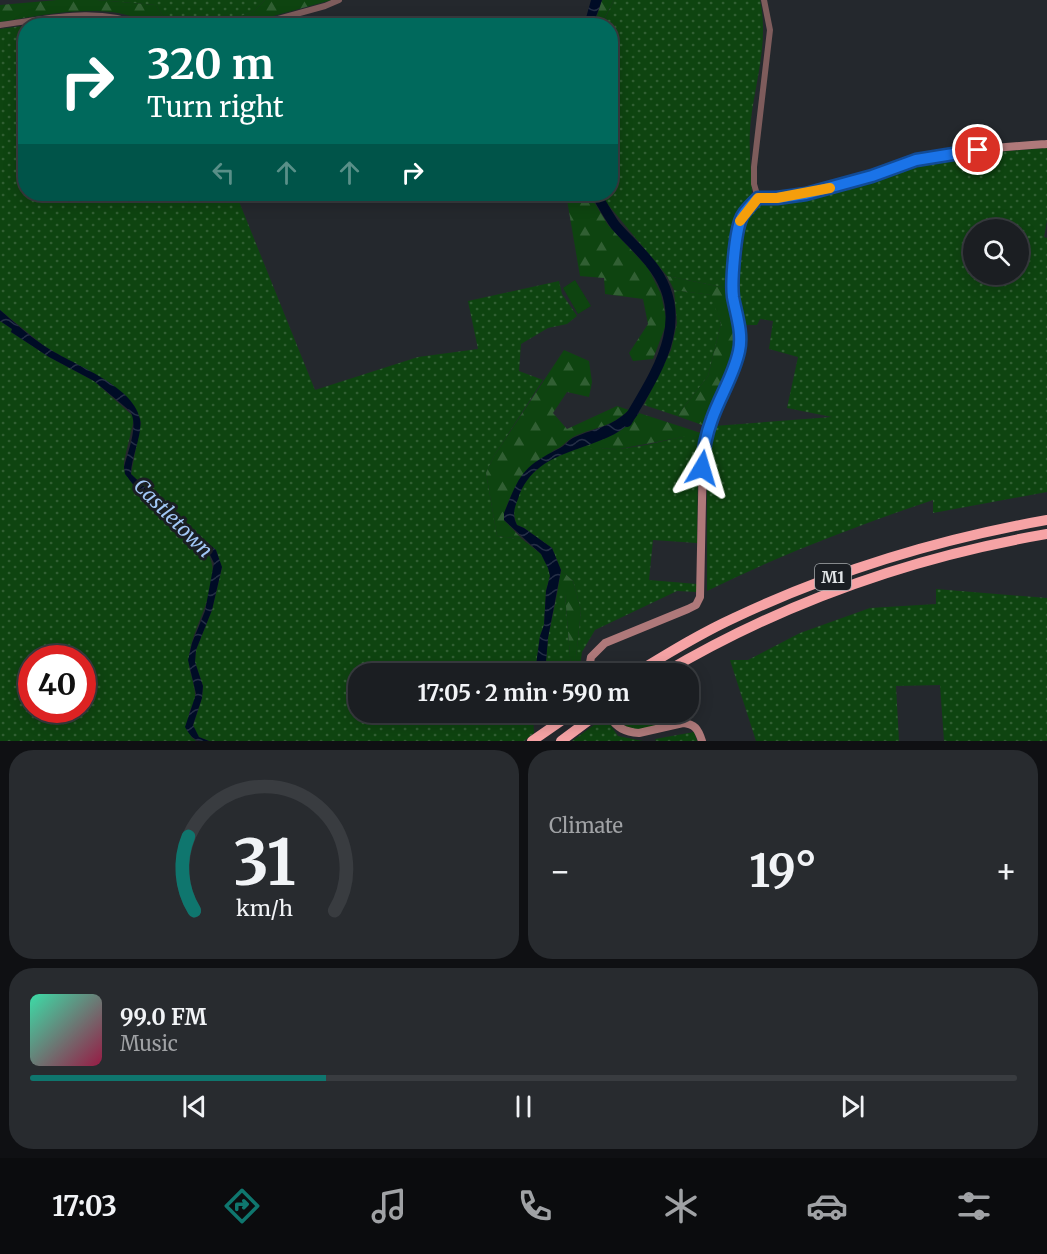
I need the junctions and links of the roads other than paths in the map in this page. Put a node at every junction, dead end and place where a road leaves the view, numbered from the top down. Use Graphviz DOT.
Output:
graph roads {
  1 [pos="339,0"];
  2 [pos="764,0"];
  3 [pos="68,18"];
  4 [pos="122,18"];
  5 [pos="282,18"];
  6 [pos="18,23"];
  7 [pos="0,25"];
  8 [pos="1047,144"];
  9 [pos="758,198"];
  10 [pos="1047,520"];
  11 [pos="1047,534"];
  12 [pos="590,663"];
  13 [pos="652,663"];
  14 [pos="683,663"];
  15 [pos="558,723"];
  16 [pos="590,723"];
  17 [pos="614,723"];
  18 [pos="682,723"];
  19 [pos="682,723"];
  20 [pos="532,741"];
  21 [pos="561,741"];
  22 [pos="702,741"];
  1 -- 5 [label="street"];
  2 -- 9 [label="street"];
  3 -- 4 [label="street"];
  6 -- 7 [label="street"];
  8 -- 9 [label="street"];
  9 -- 12 [label="street"];
  10 -- 13 [label="highway, M1"];
  11 -- 14 [label="highway, M1"];
  15 -- 20 [label="highway"];
  16 -- 21 [label="highway"];
  17 -- 18 [label="street"];
  19 -- 22 [label="street"];
}
